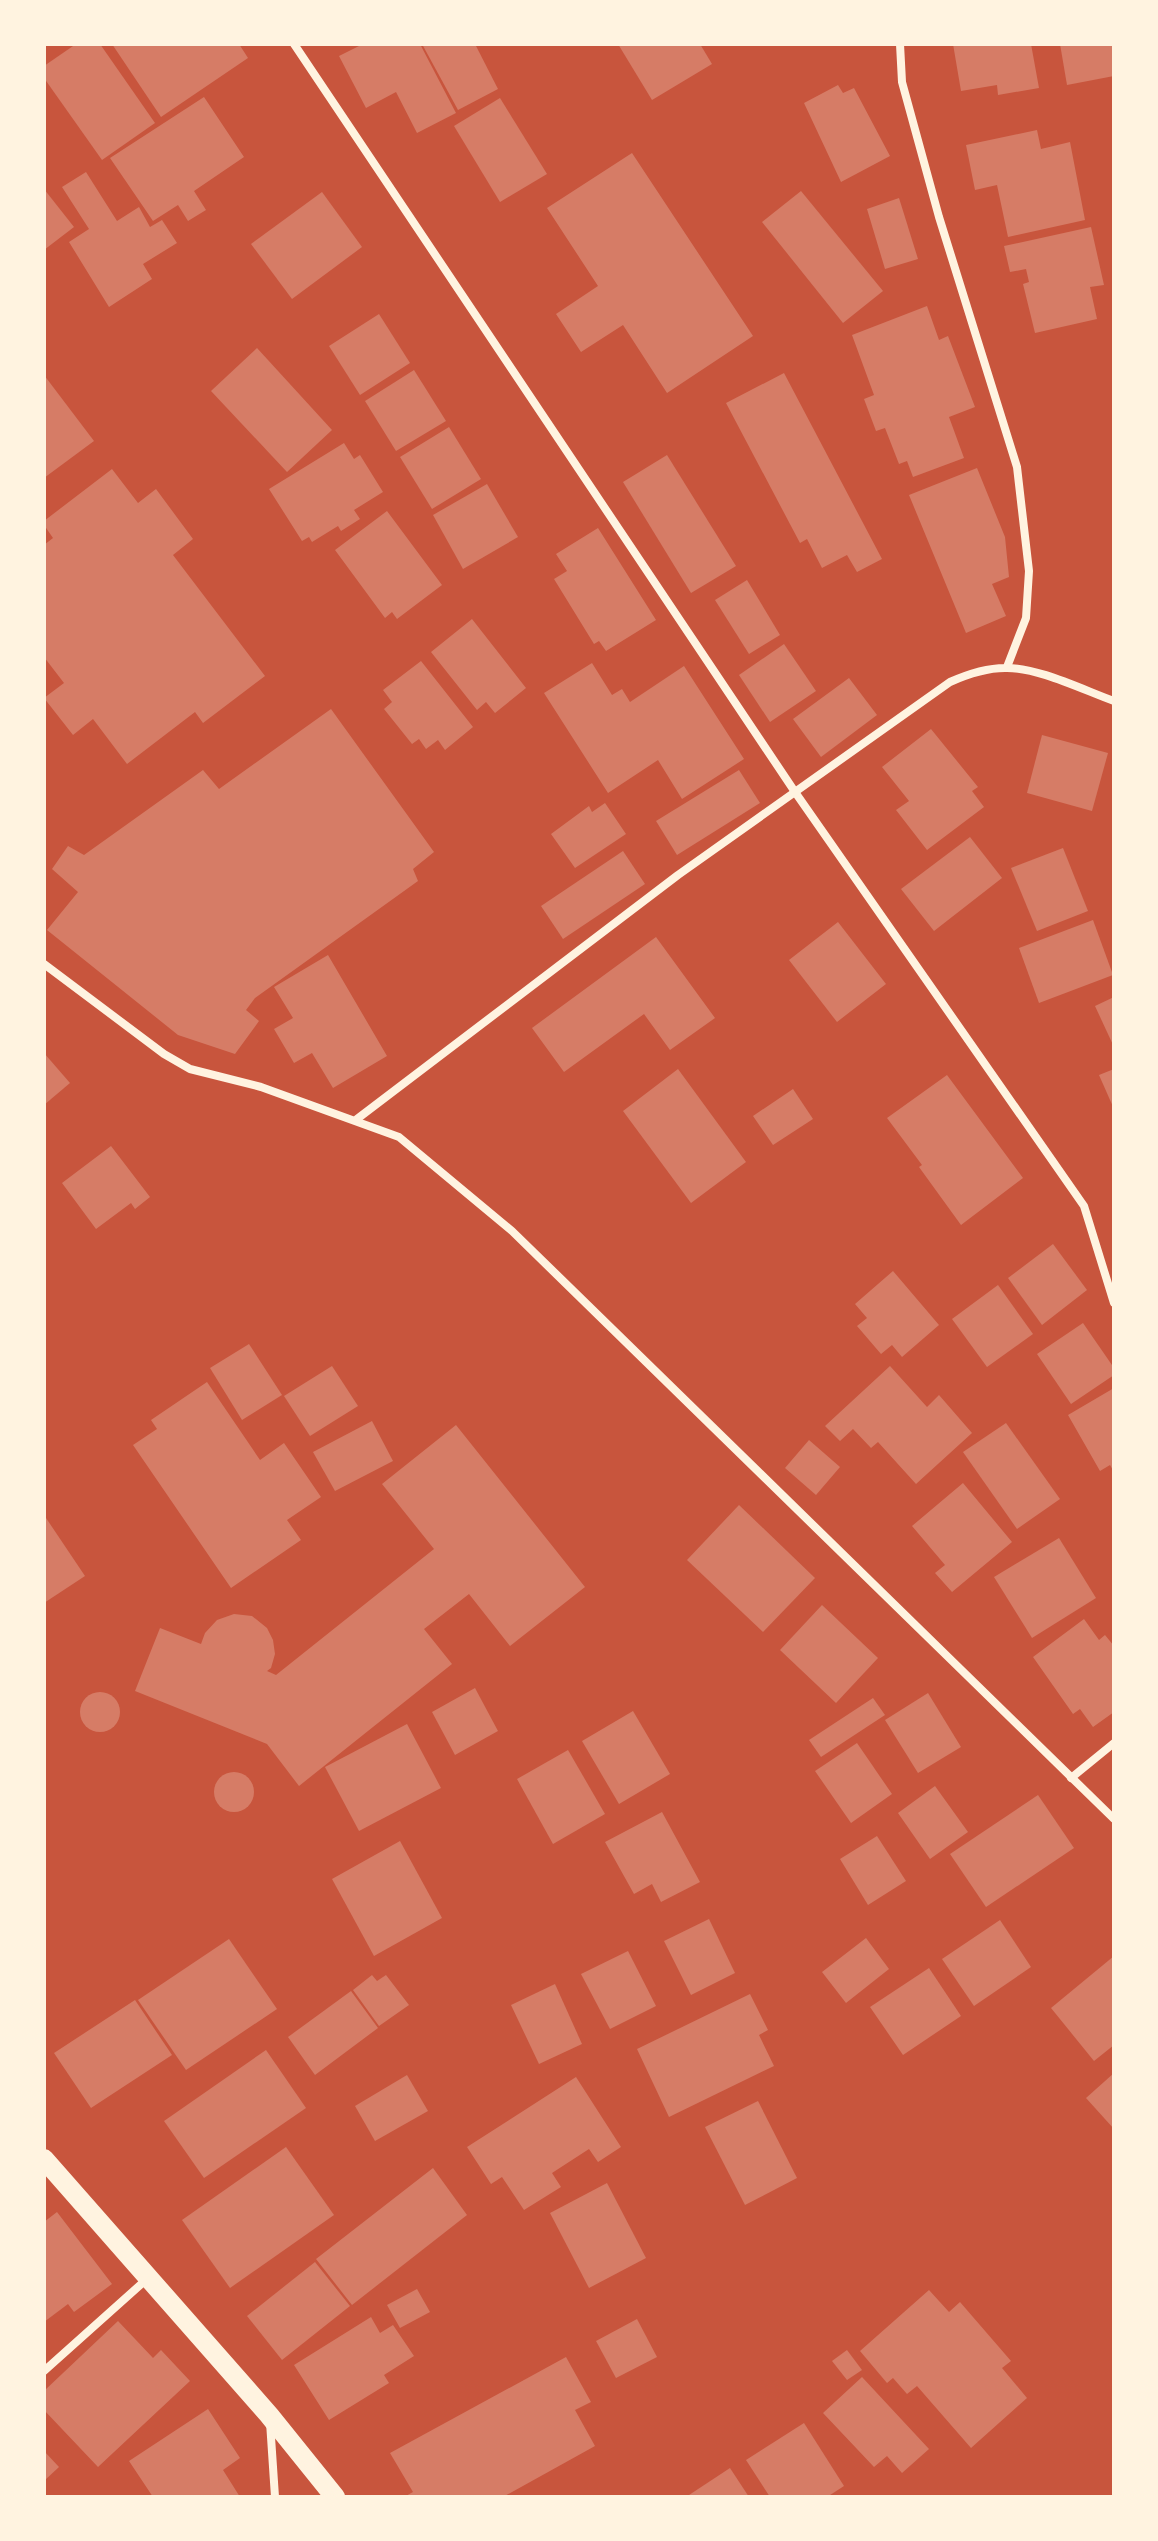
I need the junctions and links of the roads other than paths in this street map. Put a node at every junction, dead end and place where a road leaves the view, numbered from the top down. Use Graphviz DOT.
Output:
graph roads {
  1 [pos="294,44"];
  2 [pos="900,44"];
  3 [pos="1007,667"];
  4 [pos="1114,701"];
  5 [pos="795,792"];
  6 [pos="44,964"];
  7 [pos="357,1119"];
  8 [pos="1114,1303"];
  9 [pos="1114,1743"];
  10 [pos="1071,1778"];
  11 [pos="1114,1819"];
  12 [pos="44,2159"];
  13 [pos="148,2278"];
  14 [pos="44,2371"];
  15 [pos="269,2415"];
  16 [pos="275,2497"];
  17 [pos="335,2497"];
  1 -- 5 [label="street"];
  2 -- 3 [label="street"];
  3 -- 4 [label="street"];
  3 -- 5 [label="street"];
  5 -- 7 [label="street"];
  5 -- 8 [label="street"];
  6 -- 7 [label="street"];
  7 -- 10 [label="street"];
  9 -- 10 [label="street"];
  10 -- 11 [label="street"];
  12 -- 13 [label="main road"];
  13 -- 14 [label="street"];
  13 -- 15 [label="main road"];
  15 -- 16 [label="street"];
  15 -- 17 [label="main road"];
}
